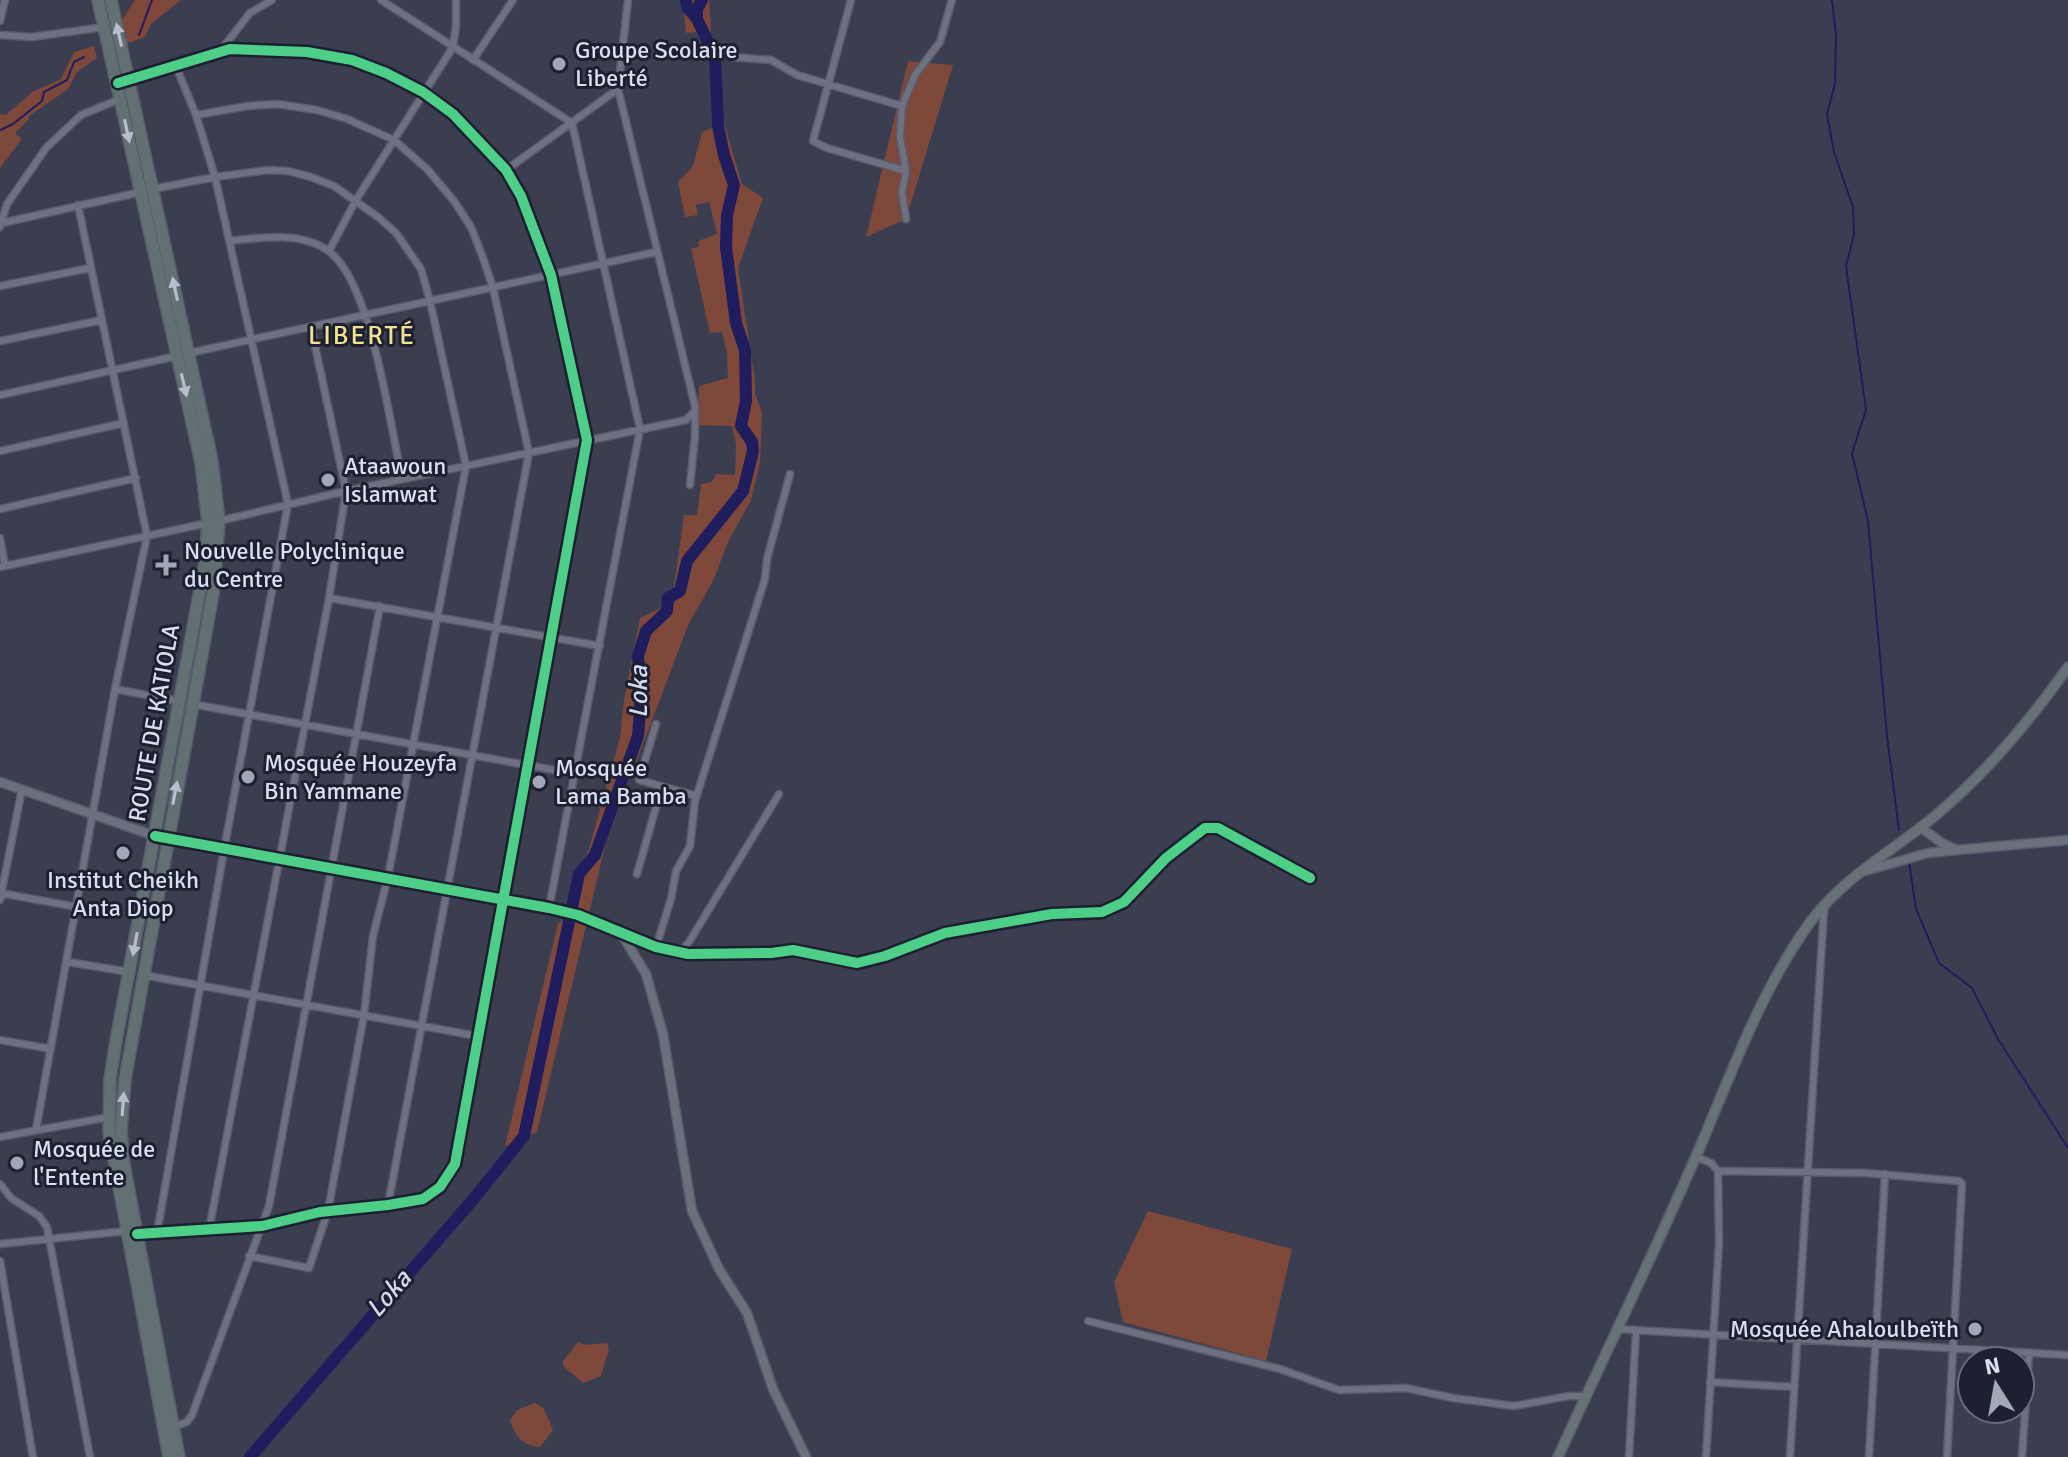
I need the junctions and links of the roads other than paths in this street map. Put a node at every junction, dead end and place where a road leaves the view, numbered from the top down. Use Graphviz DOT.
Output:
graph roads {
  1 [pos="5,0"];
  2 [pos="98,0"];
  3 [pos="111,0"];
  4 [pos="272,0"];
  5 [pos="381,0"];
  6 [pos="456,0"];
  7 [pos="513,0"];
  8 [pos="628,0"];
  9 [pos="851,0"];
  10 [pos="952,0"];
  11 [pos="0,21"];
  12 [pos="104,27"];
  13 [pos="0,35"];
  14 [pos="453,47"];
  15 [pos="221,50"];
  16 [pos="722,52"];
  17 [pos="473,60"];
  18 [pos="175,64"];
  19 [pos="124,81"];
  20 [pos="829,86"];
  21 [pos="618,89"];
  22 [pos="423,92"];
  23 [pos="120,99"];
  24 [pos="902,106"];
  25 [pos="196,115"];
  26 [pos="572,123"];
  27 [pos="394,140"];
  28 [pos="506,170"];
  29 [pos="906,171"];
  30 [pos="215,177"];
  31 [pos="147,191"];
  32 [pos="356,200"];
  33 [pos="78,205"];
  34 [pos="906,219"];
  35 [pos="1,225"];
  36 [pos="230,241"];
  37 [pos="329,251"];
  38 [pos="656,252"];
  39 [pos="604,263"];
  40 [pos="90,268"];
  41 [pos="551,275"];
  42 [pos="0,286"];
  43 [pos="493,288"];
  44 [pos="430,301"];
  45 [pos="367,315"];
  46 [pos="102,320"];
  47 [pos="311,327"];
  48 [pos="251,340"];
  49 [pos="0,341"];
  50 [pos="183,355"];
  51 [pos="113,372"];
  52 [pos="0,395"];
  53 [pos="694,412"];
  54 [pos="124,423"];
  55 [pos="640,429"];
  56 [pos="587,440"];
  57 [pos="0,451"];
  58 [pos="529,453"];
  59 [pos="466,466"];
  60 [pos="790,474"];
  61 [pos="136,478"];
  62 [pos="402,479"];
  63 [pos="690,485"];
  64 [pos="346,491"];
  65 [pos="288,504"];
  66 [pos="0,509"];
  67 [pos="214,522"];
  68 [pos="147,536"];
  69 [pos="0,538"];
  70 [pos="3,566"];
  71 [pos="329,598"];
  72 [pos="380,606"];
  73 [pos="438,617"];
  74 [pos="497,627"];
  75 [pos="550,637"];
  76 [pos="600,646"];
  77 [pos="2068,667"];
  78 [pos="115,689"];
  79 [pos="186,703"];
  80 [pos="249,714"];
  81 [pos="656,724"];
  82 [pos="305,725"];
  83 [pos="356,734"];
  84 [pos="414,744"];
  85 [pos="473,755"];
  86 [pos="526,765"];
  87 [pos="576,774"];
  88 [pos="0,782"];
  89 [pos="662,786"];
  90 [pos="22,789"];
  91 [pos="779,794"];
  92 [pos="697,796"];
  93 [pos="93,813"];
  94 [pos="1920,827"];
  95 [pos="161,838"];
  96 [pos="2068,840"];
  97 [pos="224,850"];
  98 [pos="1957,850"];
  99 [pos="278,858"];
  100 [pos="330,869"];
  101 [pos="637,874"];
  102 [pos="1858,874"];
  103 [pos="388,877"];
  104 [pos="1310,878"];
  105 [pos="448,888"];
  106 [pos="0,895"];
  107 [pos="501,897"];
  108 [pos="1824,905"];
  109 [pos="77,907"];
  110 [pos="549,908"];
  111 [pos="620,932"];
  112 [pos="656,947"];
  113 [pos="680,952"];
  114 [pos="68,962"];
  115 [pos="129,972"];
  116 [pos="143,975"];
  117 [pos="201,985"];
  118 [pos="255,996"];
  119 [pos="306,1004"];
  120 [pos="364,1015"];
  121 [pos="422,1025"];
  122 [pos="477,1036"];
  123 [pos="0,1040"];
  124 [pos="51,1049"];
  125 [pos="109,1117"];
  126 [pos="36,1130"];
  127 [pos="0,1137"];
  128 [pos="1696,1157"];
  129 [pos="1718,1171"];
  130 [pos="1807,1172"];
  131 [pos="1885,1174"];
  132 [pos="0,1184"];
  133 [pos="388,1205"];
  134 [pos="328,1211"];
  135 [pos="262,1226"];
  136 [pos="209,1230"];
  137 [pos="132,1233"];
  138 [pos="157,1233"];
  139 [pos="51,1238"];
  140 [pos="0,1244"];
  141 [pos="249,1256"];
  142 [pos="0,1261"];
  143 [pos="1088,1321"];
  144 [pos="1617,1329"];
  145 [pos="1636,1330"];
  146 [pos="1713,1334"];
  147 [pos="1797,1339"];
  148 [pos="1876,1344"];
  149 [pos="1953,1349"];
  150 [pos="1956,1349"];
  151 [pos="2036,1353"];
  152 [pos="2068,1355"];
  153 [pos="1710,1382"];
  154 [pos="1794,1387"];
  155 [pos="1586,1396"];
  156 [pos="2024,1425"];
  157 [pos="173,1427"];
  158 [pos="33,1457"];
  159 [pos="90,1457"];
  160 [pos="169,1457"];
  161 [pos="179,1457"];
  162 [pos="806,1457"];
  163 [pos="1558,1457"];
  164 [pos="1629,1457"];
  165 [pos="1706,1457"];
  166 [pos="1790,1457"];
  167 [pos="1869,1457"];
  168 [pos="1947,1457"];
  169 [pos="2022,1457"];
  1 -- 11 [label="street"];
  2 -- 12 [label="highway, ROUTE DE KATIOLA"];
  19 -- 3 [label="highway, ROUTE DE KATIOLA, one-way"];
  4 -- 15 [label="street"];
  5 -- 14 [label="street"];
  6 -- 14 [label="street"];
  7 -- 17 [label="street"];
  8 -- 21 [label="street"];
  9 -- 20 [label="street"];
  10 -- 24 [label="street"];
  12 -- 13 [label="street"];
  12 -- 19 [label="highway, ROUTE DE KATIOLA"];
  14 -- 17 [label="street"];
  14 -- 22 [label="street"];
  15 -- 18 [label="street"];
  15 -- 22 [label="street"];
  16 -- 20 [label="street"];
  17 -- 26 [label="street"];
  18 -- 19 [label="street"];
  18 -- 25 [label="street"];
  19 -- 23 [label="highway, ROUTE DE KATIOLA"];
  19 -- 31 [label="highway, ROUTE DE KATIOLA"];
  20 -- 24 [label="street"];
  20 -- 29 [label="street"];
  21 -- 26 [label="street"];
  21 -- 38 [label="street"];
  22 -- 27 [label="street"];
  22 -- 28 [label="street"];
  23 -- 31 [label="highway, ROUTE DE KATIOLA, one-way"];
  23 -- 35 [label="street"];
  24 -- 29 [label="street"];
  25 -- 27 [label="street"];
  25 -- 30 [label="street"];
  26 -- 28 [label="street"];
  26 -- 39 [label="street"];
  27 -- 32 [label="street"];
  27 -- 43 [label="street"];
  28 -- 41 [label="street"];
  29 -- 34 [label="street"];
  30 -- 31 [label="street"];
  30 -- 32 [label="street"];
  30 -- 36 [label="street"];
  31 -- 33 [label="street"];
  31 -- 50 [label="highway, ROUTE DE KATIOLA"];
  32 -- 37 [label="street"];
  32 -- 44 [label="street"];
  33 -- 35 [label="street"];
  33 -- 40 [label="street"];
  36 -- 37 [label="street"];
  36 -- 48 [label="street"];
  37 -- 45 [label="street"];
  38 -- 39 [label="street"];
  38 -- 53 [label="street"];
  39 -- 41 [label="street"];
  39 -- 55 [label="street"];
  40 -- 42 [label="street"];
  40 -- 46 [label="street"];
  41 -- 43 [label="street"];
  41 -- 56 [label="street"];
  43 -- 44 [label="street"];
  43 -- 58 [label="street"];
  44 -- 45 [label="street"];
  44 -- 59 [label="street"];
  45 -- 47 [label="street"];
  45 -- 62 [label="street"];
  46 -- 49 [label="street"];
  46 -- 51 [label="street"];
  47 -- 48 [label="street"];
  47 -- 64 [label="street"];
  48 -- 50 [label="street"];
  48 -- 65 [label="street"];
  50 -- 51 [label="street"];
  50 -- 67 [label="highway, ROUTE DE KATIOLA"];
  51 -- 52 [label="street"];
  51 -- 54 [label="street"];
  53 -- 55 [label="street"];
  53 -- 63 [label="street"];
  54 -- 57 [label="street"];
  54 -- 61 [label="street"];
  55 -- 56 [label="street"];
  55 -- 76 [label="street"];
  56 -- 58 [label="street"];
  56 -- 75 [label="street"];
  58 -- 59 [label="street"];
  58 -- 74 [label="street"];
  59 -- 62 [label="street"];
  59 -- 73 [label="street"];
  60 -- 92 [label="street"];
  61 -- 66 [label="street"];
  61 -- 68 [label="street"];
  62 -- 64 [label="street"];
  64 -- 65 [label="street"];
  64 -- 71 [label="street"];
  65 -- 67 [label="street"];
  65 -- 80 [label="street"];
  67 -- 68 [label="street"];
  67 -- 79 [label="highway, ROUTE DE KATIOLA"];
  68 -- 70 [label="street"];
  68 -- 78 [label="street"];
  69 -- 70 [label="street"];
  71 -- 72 [label="street"];
  71 -- 82 [label="street"];
  72 -- 73 [label="street"];
  72 -- 83 [label="street"];
  73 -- 74 [label="street"];
  73 -- 84 [label="street"];
  74 -- 75 [label="street"];
  74 -- 85 [label="street"];
  75 -- 76 [label="street"];
  75 -- 86 [label="street"];
  76 -- 87 [label="street"];
  77 -- 94 [label="main road"];
  78 -- 79 [label="street"];
  78 -- 93 [label="street"];
  79 -- 80 [label="street"];
  79 -- 95 [label="highway, ROUTE DE KATIOLA"];
  80 -- 82 [label="street"];
  80 -- 97 [label="street"];
  81 -- 89 [label="street"];
  82 -- 83 [label="street"];
  82 -- 99 [label="street"];
  83 -- 84 [label="street"];
  83 -- 100 [label="street"];
  84 -- 85 [label="street"];
  84 -- 103 [label="street"];
  85 -- 86 [label="street"];
  85 -- 105 [label="street"];
  86 -- 87 [label="street"];
  86 -- 107 [label="street"];
  87 -- 110 [label="street"];
  88 -- 90 [label="street"];
  89 -- 92 [label="street"];
  89 -- 101 [label="street"];
  90 -- 93 [label="street"];
  90 -- 106 [label="street"];
  91 -- 113 [label="street"];
  92 -- 112 [label="street"];
  93 -- 95 [label="street"];
  93 -- 109 [label="street"];
  94 -- 98 [label="street"];
  94 -- 102 [label="main road"];
  95 -- 97 [label="street"];
  95 -- 115 [label="highway, ROUTE DE KATIOLA, one-way"];
  95 -- 116 [label="highway, ROUTE DE KATIOLA"];
  96 -- 98 [label="street"];
  97 -- 99 [label="street"];
  97 -- 117 [label="street"];
  98 -- 102 [label="street"];
  99 -- 100 [label="street"];
  99 -- 118 [label="street"];
  100 -- 103 [label="street"];
  100 -- 119 [label="street"];
  102 -- 108 [label="main road"];
  103 -- 105 [label="street"];
  103 -- 120 [label="street"];
  104 -- 113 [label="street"];
  105 -- 107 [label="street"];
  105 -- 121 [label="street"];
  106 -- 109 [label="street"];
  107 -- 110 [label="street"];
  107 -- 122 [label="street"];
  108 -- 128 [label="main road"];
  108 -- 130 [label="street"];
  109 -- 114 [label="street"];
  110 -- 111 [label="street"];
  111 -- 112 [label="street"];
  111 -- 162 [label="street"];
  112 -- 113 [label="street"];
  114 -- 115 [label="street"];
  114 -- 124 [label="street"];
  115 -- 125 [label="highway, ROUTE DE KATIOLA"];
  116 -- 117 [label="street"];
  137 -- 116 [label="highway, ROUTE DE KATIOLA, one-way"];
  117 -- 118 [label="street"];
  117 -- 138 [label="street"];
  118 -- 119 [label="street"];
  118 -- 136 [label="street"];
  119 -- 120 [label="street"];
  119 -- 135 [label="street"];
  120 -- 121 [label="street"];
  120 -- 134 [label="street"];
  121 -- 122 [label="street"];
  121 -- 133 [label="street"];
  122 -- 133 [label="street"];
  123 -- 124 [label="street"];
  124 -- 126 [label="street"];
  125 -- 126 [label="street"];
  125 -- 137 [label="highway, ROUTE DE KATIOLA"];
  126 -- 127 [label="street"];
  128 -- 129 [label="street"];
  128 -- 144 [label="main road"];
  129 -- 130 [label="street"];
  129 -- 146 [label="street"];
  130 -- 131 [label="street"];
  130 -- 147 [label="street"];
  131 -- 148 [label="street"];
  131 -- 149 [label="street"];
  132 -- 139 [label="street"];
  133 -- 134 [label="street"];
  134 -- 135 [label="street"];
  134 -- 141 [label="street"];
  135 -- 136 [label="street"];
  135 -- 141 [label="street"];
  136 -- 138 [label="street"];
  137 -- 138 [label="street"];
  137 -- 139 [label="street"];
  137 -- 157 [label="highway, ROUTE DE KATIOLA"];
  137 -- 160 [label="highway, ROUTE DE KATIOLA"];
  139 -- 140 [label="street"];
  139 -- 159 [label="street"];
  141 -- 157 [label="street"];
  142 -- 158 [label="street"];
  143 -- 155 [label="street"];
  144 -- 145 [label="street"];
  144 -- 155 [label="main road"];
  145 -- 146 [label="street"];
  145 -- 164 [label="street"];
  146 -- 147 [label="street"];
  146 -- 153 [label="street"];
  147 -- 148 [label="street"];
  147 -- 154 [label="street"];
  148 -- 149 [label="street"];
  148 -- 167 [label="street"];
  149 -- 150 [label="street"];
  149 -- 168 [label="street"];
  151 -- 152 [label="street"];
  153 -- 154 [label="street"];
  153 -- 165 [label="street"];
  154 -- 166 [label="street"];
  155 -- 163 [label="main road"];
  156 -- 169 [label="street"];
  157 -- 161 [label="highway, ROUTE DE KATIOLA"];
}
